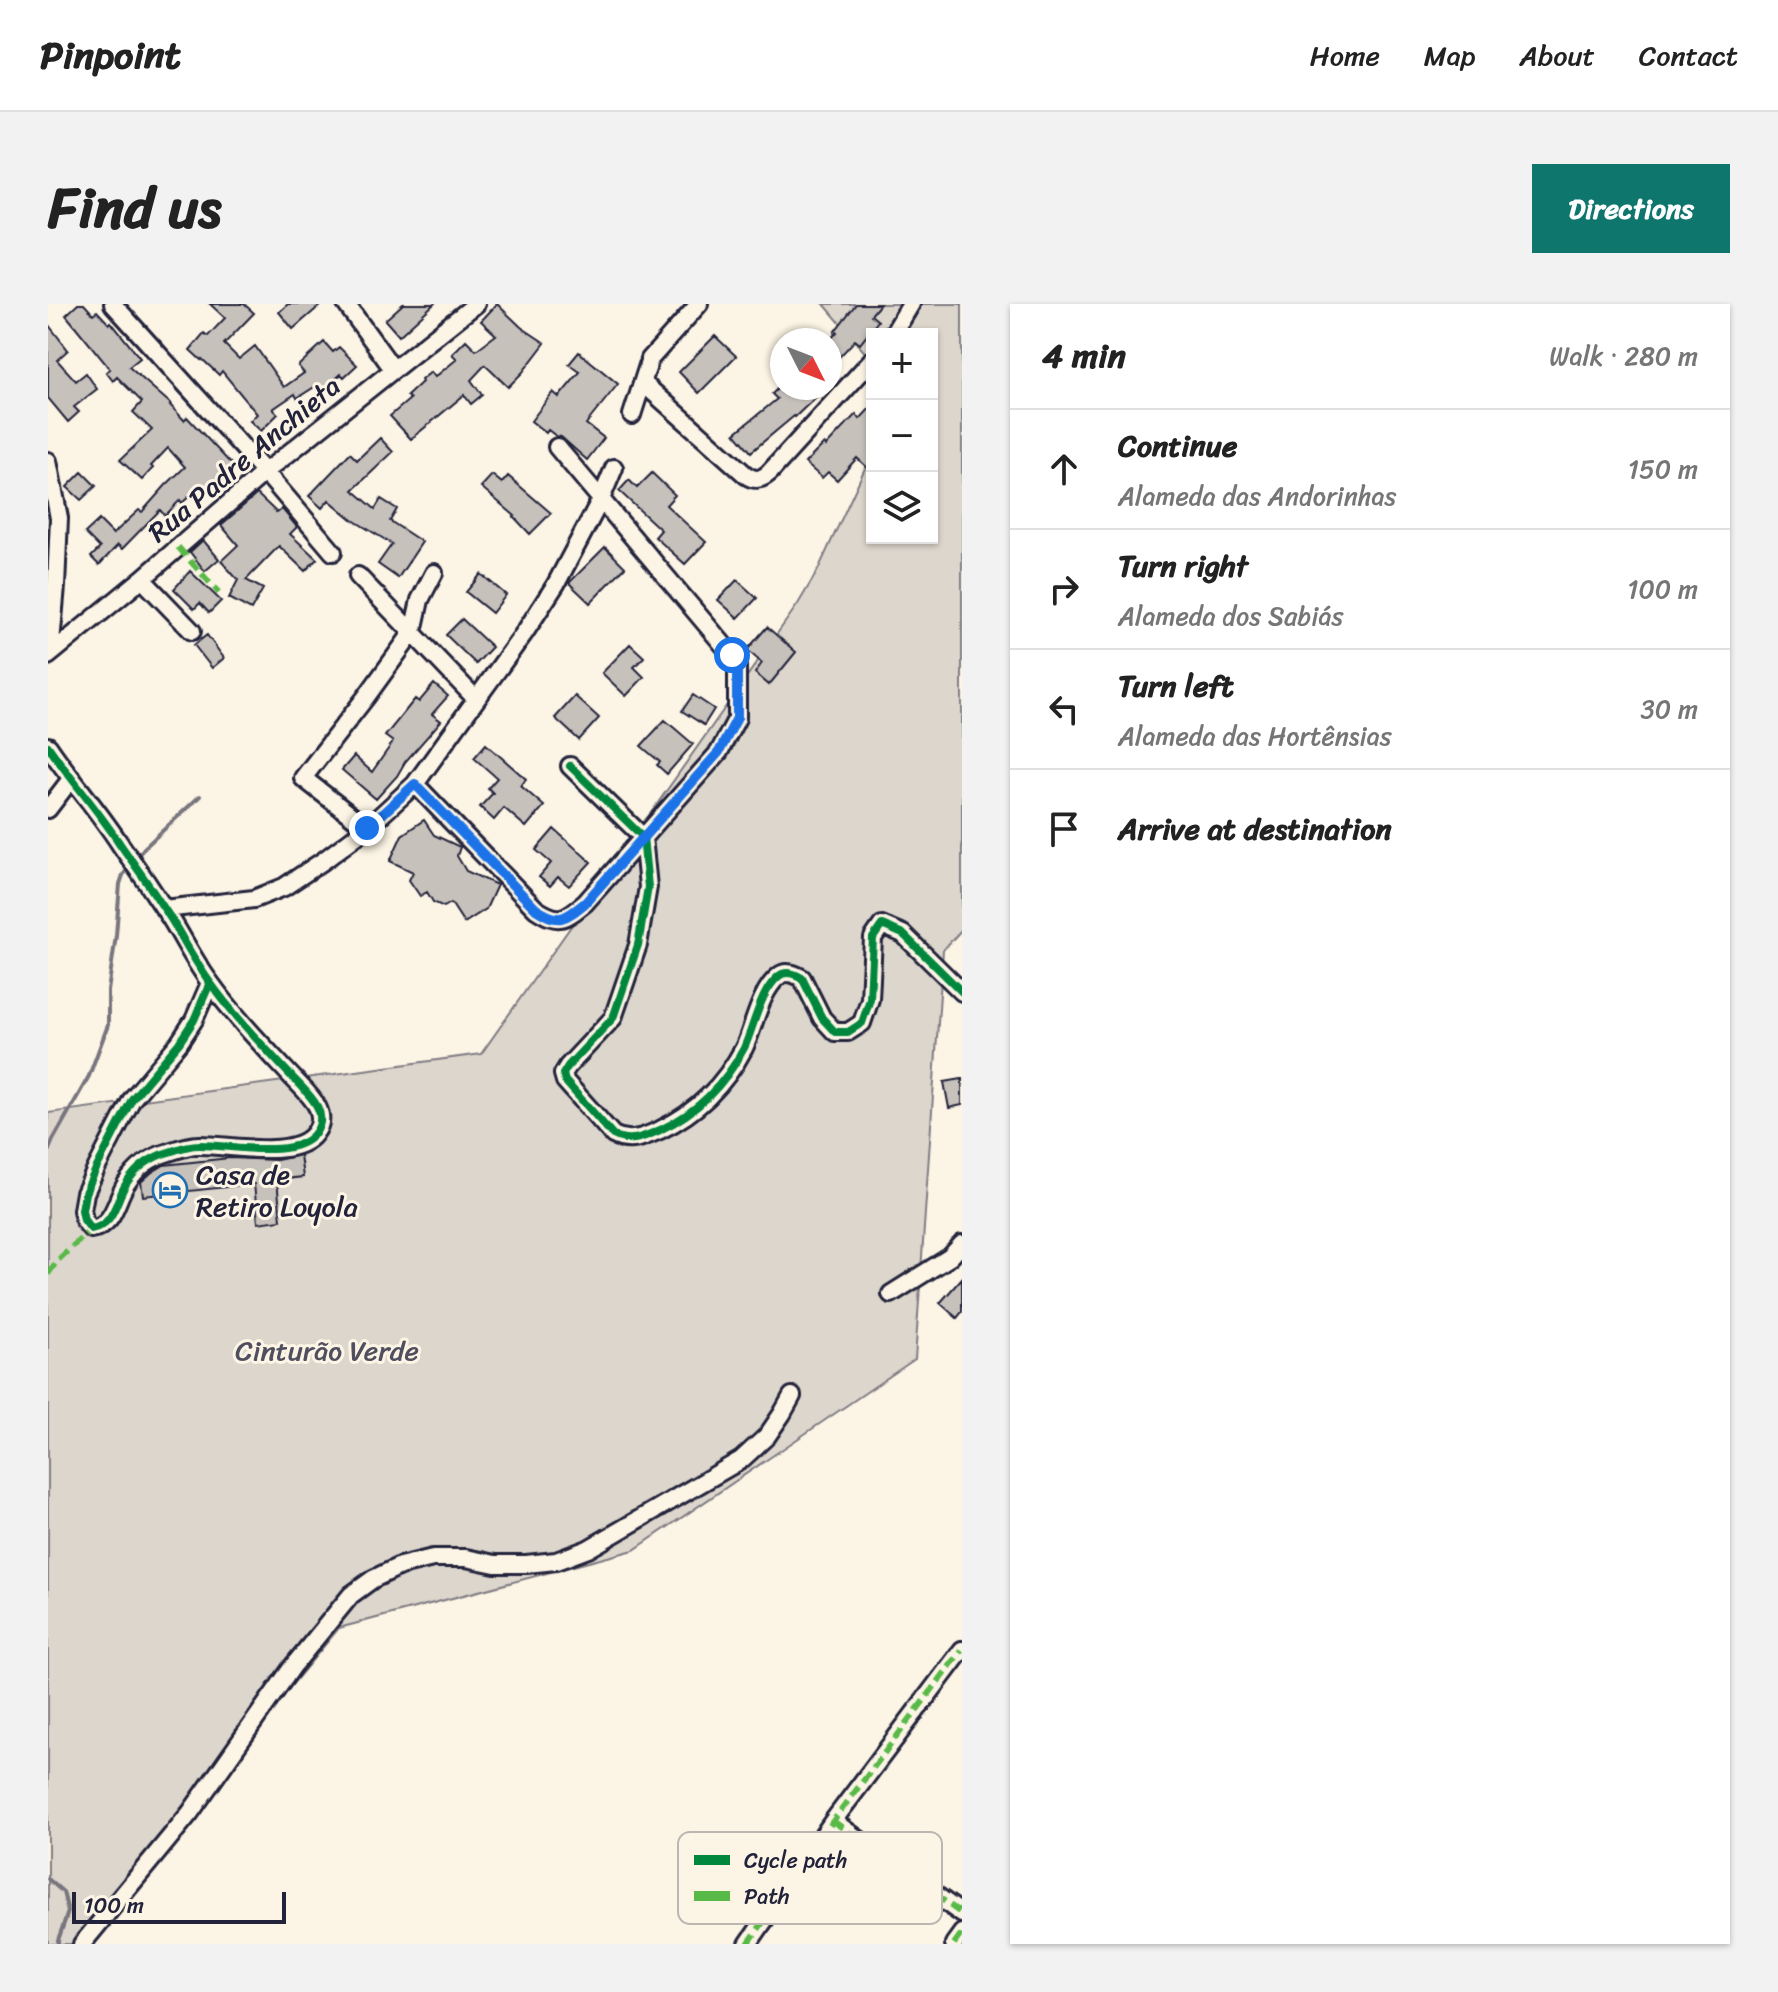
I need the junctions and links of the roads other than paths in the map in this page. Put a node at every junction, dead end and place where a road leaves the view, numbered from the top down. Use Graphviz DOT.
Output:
graph roads {
  1 [pos="113,304"];
  2 [pos="346,304"];
  3 [pos="476,304"];
  4 [pos="699,304"];
  5 [pos="911,304"];
  6 [pos="897,328"];
  7 [pos="866,367"];
  8 [pos="393,369"];
  9 [pos="643,383"];
  10 [pos="632,415"];
  11 [pos="557,447"];
  12 [pos="48,461"];
  13 [pos="614,468"];
  14 [pos="265,472"];
  15 [pos="601,499"];
  16 [pos="333,552"];
  17 [pos="434,573"];
  18 [pos="358,576"];
  19 [pos="142,579"];
  20 [pos="192,631"];
  21 [pos="413,632"];
  22 [pos="49,655"];
  23 [pos="476,699"];
  24 [pos="48,746"];
  25 [pos="570,766"];
  26 [pos="71,779"];
  27 [pos="415,784"];
  28 [pos="48,809"];
  29 [pos="367,828"];
  30 [pos="643,837"];
  31 [pos="164,909"];
  32 [pos="210,983"];
  33 [pos="962,992"];
  34 [pos="962,1244"];
  35 [pos="891,1294"];
  36 [pos="792,1396"];
  37 [pos="962,1650"];
  38 [pos="833,1821"];
  39 [pos="825,1832"];
  40 [pos="848,1832"];
  41 [pos="942,1900"];
  42 [pos="962,1914"];
  43 [pos="762,1924"];
  44 [pos="962,1933"];
  45 [pos="82,1944"];
  46 [pos="748,1944"];
  47 [pos="954,1944"];
  1 -- 14 [label="street"];
  2 -- 8 [label="street"];
  3 -- 8 [label="street, Rua Padre Anchieta"];
  4 -- 9 [label="street"];
  5 -- 6 [label="street"];
  7 -- 9 [label="street"];
  8 -- 14 [label="street, Rua Padre Anchieta"];
  9 -- 10 [label="street"];
  11 -- 15 [label="street"];
  12 -- 22 [label="street"];
  13 -- 15 [label="street"];
  14 -- 16 [label="street"];
  14 -- 19 [label="street, Rua Padre Anchieta"];
  15 -- 23 [label="street"];
  15 -- 30 [label="street"];
  17 -- 21 [label="street"];
  18 -- 21 [label="street"];
  19 -- 20 [label="street"];
  19 -- 22 [label="street, Rua Padre Anchieta"];
  21 -- 23 [label="street"];
  21 -- 29 [label="street"];
  23 -- 27 [label="street"];
  24 -- 26 [label="street"];
  25 -- 30 [label="street"];
  26 -- 28 [label="street"];
  26 -- 31 [label="street"];
  27 -- 29 [label="street"];
  27 -- 30 [label="street"];
  29 -- 31 [label="street"];
  30 -- 33 [label="street"];
  31 -- 32 [label="street"];
  32 -- 32 [label="street"];
  34 -- 35 [label="street"];
  36 -- 45 [label="street"];
  37 -- 38 [label="street"];
  38 -- 39 [label="street"];
  38 -- 40 [label="street"];
  41 -- 42 [label="street"];
  43 -- 46 [label="street"];
  44 -- 47 [label="street"];
}
